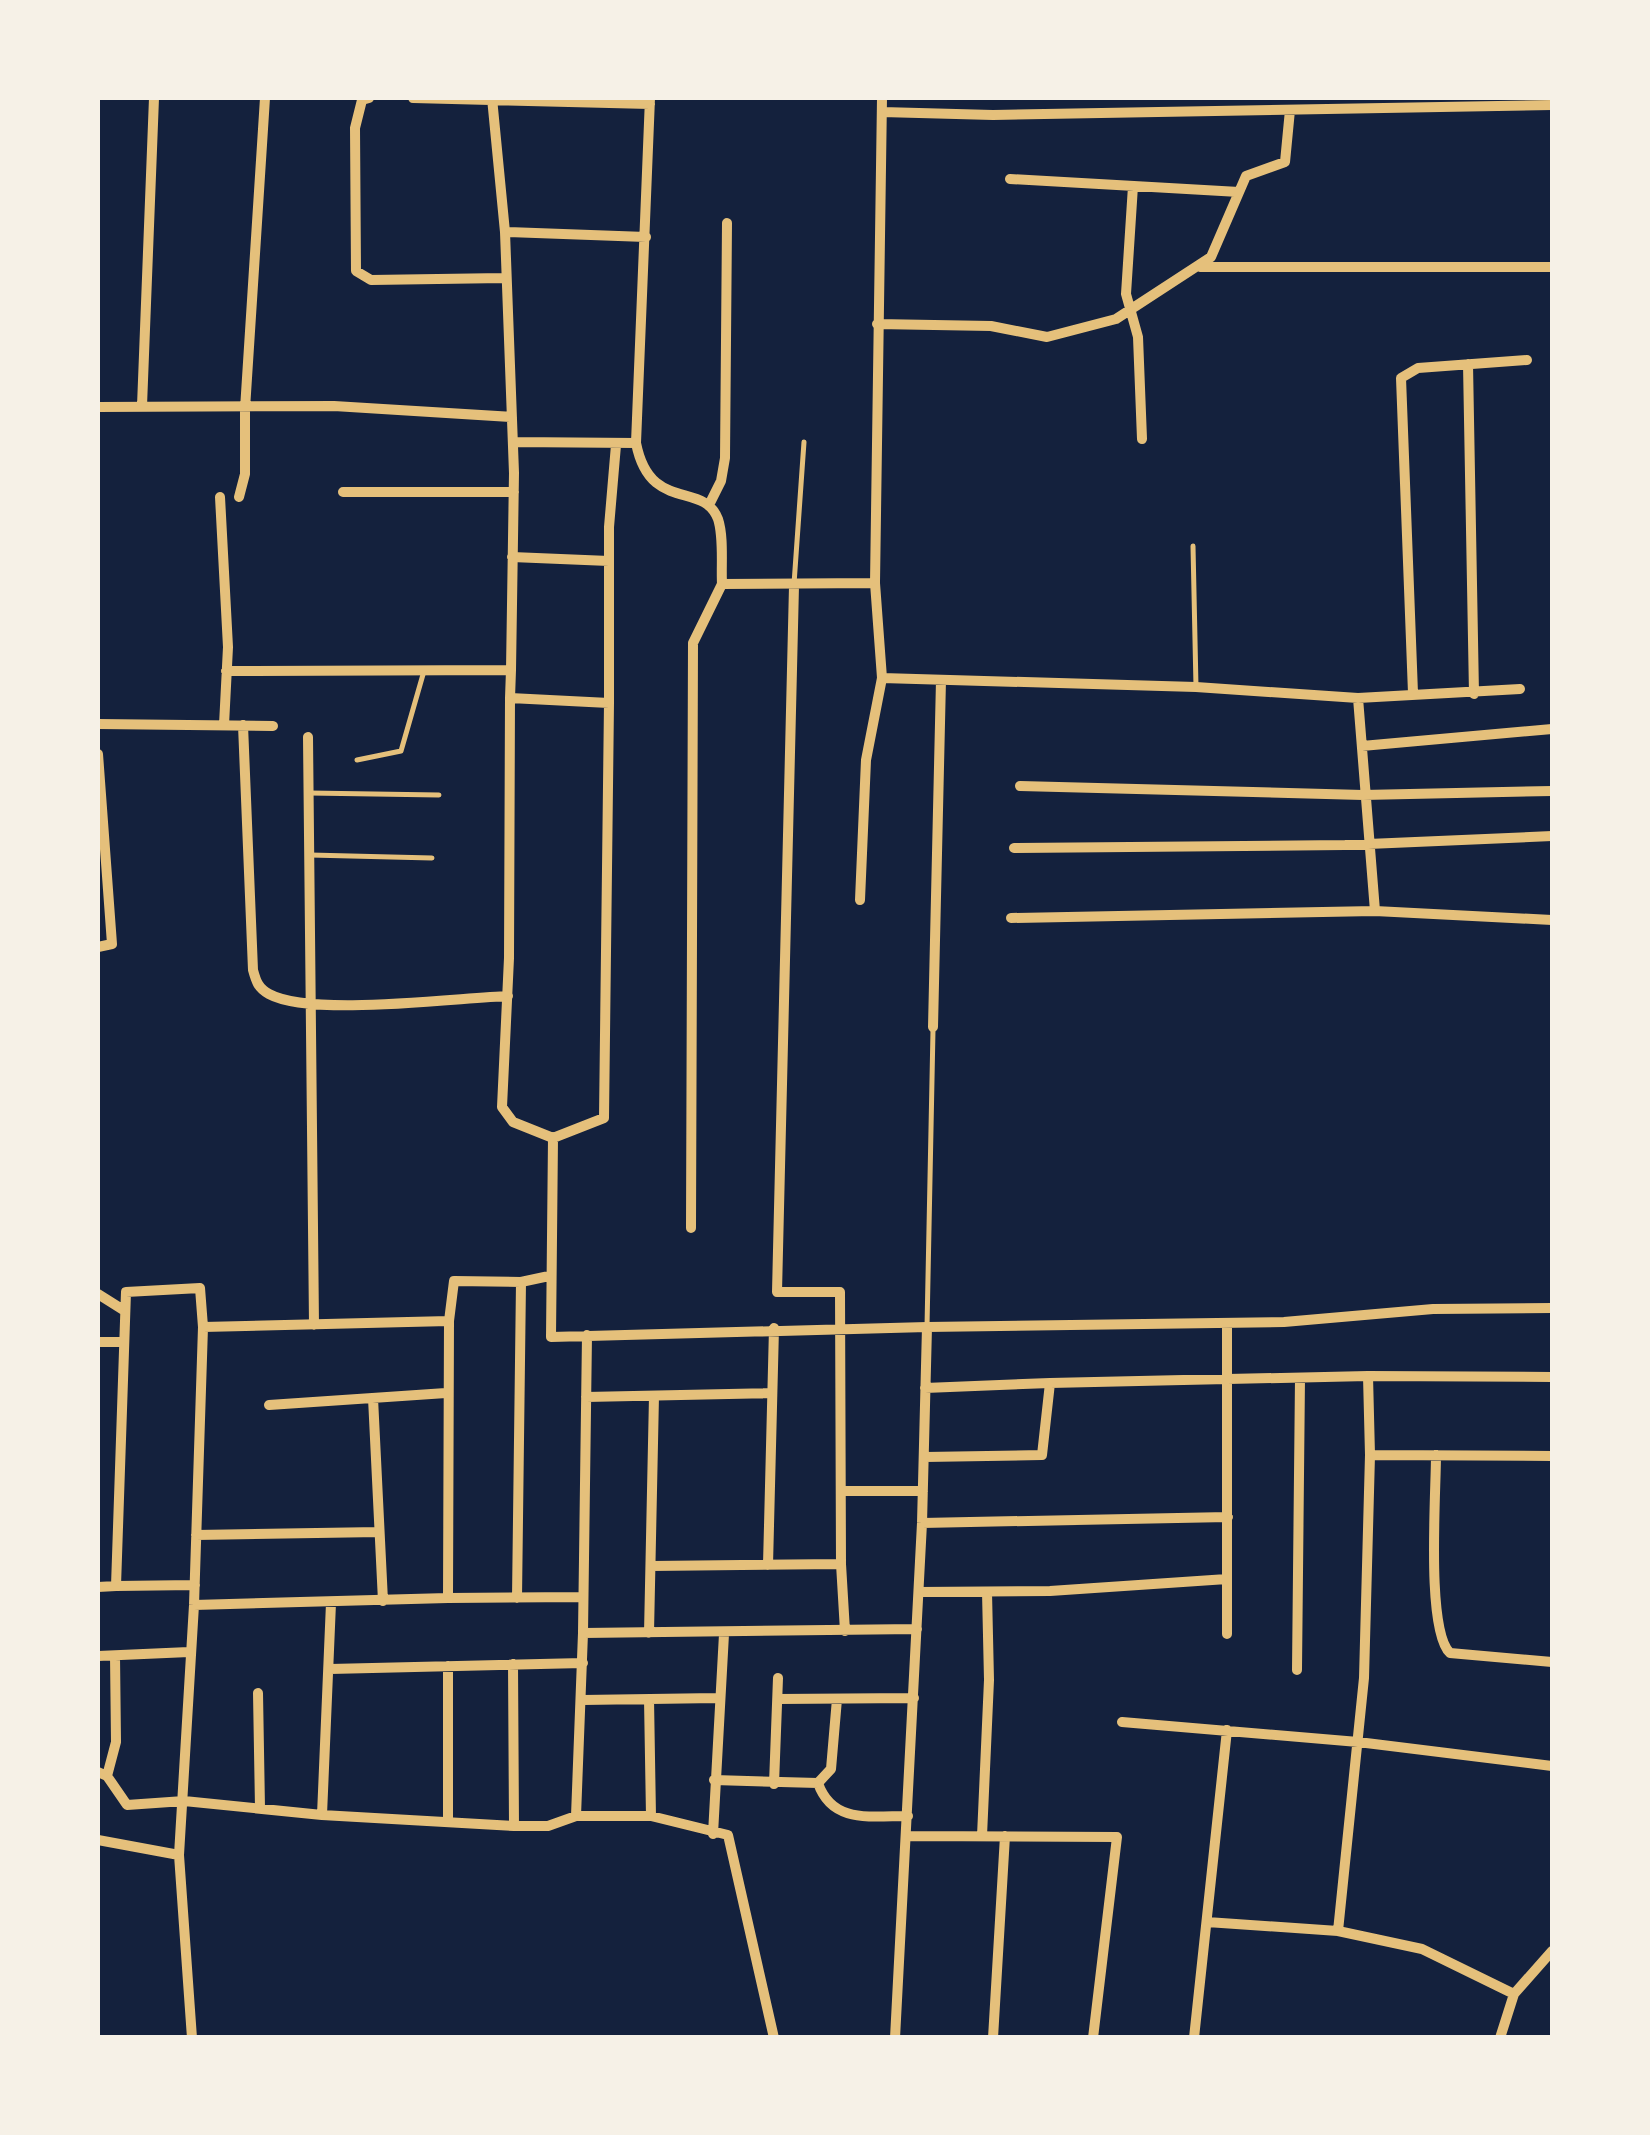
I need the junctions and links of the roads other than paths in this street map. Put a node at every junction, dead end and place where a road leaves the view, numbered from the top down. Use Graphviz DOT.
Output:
graph roads {
  1 [pos="154,98"];
  2 [pos="264,98"];
  3 [pos="369,98"];
  4 [pos="413,98"];
  5 [pos="882,98"];
  6 [pos="492,99"];
  7 [pos="650,101"];
  8 [pos="1552,104"];
  9 [pos="1290,110"];
  10 [pos="882,112"];
  11 [pos="1010,179"];
  12 [pos="1133,186"];
  13 [pos="1239,192"];
  14 [pos="727,223"];
  15 [pos="505,232"];
  16 [pos="646,237"];
  17 [pos="1200,267"];
  18 [pos="1552,267"];
  19 [pos="504,278"];
  20 [pos="1130,312"];
  21 [pos="877,324"];
  22 [pos="1527,360"];
  23 [pos="1468,364"];
  24 [pos="142,406"];
  25 [pos="98,407"];
  26 [pos="244,409"];
  27 [pos="512,416"];
  28 [pos="1142,439"];
  29 [pos="513,442"];
  30 [pos="804,442"];
  31 [pos="636,443"];
  32 [pos="616,446"];
  33 [pos="342,492"];
  34 [pos="514,492"];
  35 [pos="220,496"];
  36 [pos="239,497"];
  37 [pos="708,505"];
  38 [pos="1193,546"];
  39 [pos="512,558"];
  40 [pos="610,561"];
  41 [pos="722,584"];
  42 [pos="875,584"];
  43 [pos="794,586"];
  44 [pos="510,670"];
  45 [pos="226,671"];
  46 [pos="424,671"];
  47 [pos="882,678"];
  48 [pos="941,680"];
  49 [pos="1196,688"];
  50 [pos="1520,689"];
  51 [pos="1413,694"];
  52 [pos="1474,694"];
  53 [pos="510,698"];
  54 [pos="1358,698"];
  55 [pos="608,703"];
  56 [pos="98,724"];
  57 [pos="224,725"];
  58 [pos="243,725"];
  59 [pos="273,726"];
  60 [pos="1552,729"];
  61 [pos="308,736"];
  62 [pos="1362,746"];
  63 [pos="98,754"];
  64 [pos="357,760"];
  65 [pos="1020,786"];
  66 [pos="1552,791"];
  67 [pos="309,792"];
  68 [pos="439,795"];
  69 [pos="1363,795"];
  70 [pos="1552,836"];
  71 [pos="1370,843"];
  72 [pos="1014,848"];
  73 [pos="310,854"];
  74 [pos="432,858"];
  75 [pos="860,900"];
  76 [pos="1374,911"];
  77 [pos="1011,918"];
  78 [pos="1552,920"];
  79 [pos="98,947"];
  80 [pos="508,996"];
  81 [pos="312,1004"];
  82 [pos="933,1027"];
  83 [pos="554,1138"];
  84 [pos="691,1228"];
  85 [pos="548,1276"];
  86 [pos="521,1282"];
  87 [pos="98,1294"];
  88 [pos="1552,1308"];
  89 [pos="125,1312"];
  90 [pos="450,1321"];
  91 [pos="1228,1323"];
  92 [pos="314,1325"];
  93 [pos="203,1327"];
  94 [pos="843,1327"];
  95 [pos="927,1327"];
  96 [pos="774,1328"];
  97 [pos="587,1335"];
  98 [pos="98,1342"];
  99 [pos="124,1342"];
  100 [pos="1368,1376"];
  101 [pos="1552,1377"];
  102 [pos="1300,1378"];
  103 [pos="1230,1379"];
  104 [pos="1050,1383"];
  105 [pos="925,1388"];
  106 [pos="446,1393"];
  107 [pos="772,1394"];
  108 [pos="654,1396"];
  109 [pos="586,1397"];
  110 [pos="373,1398"];
  111 [pos="270,1405"];
  112 [pos="1370,1455"];
  113 [pos="1436,1455"];
  114 [pos="1552,1456"];
  115 [pos="925,1457"];
  116 [pos="841,1491"];
  117 [pos="924,1491"];
  118 [pos="1228,1517"];
  119 [pos="922,1523"];
  120 [pos="379,1532"];
  121 [pos="196,1535"];
  122 [pos="840,1564"];
  123 [pos="768,1565"];
  124 [pos="651,1566"];
  125 [pos="1227,1580"];
  126 [pos="195,1584"];
  127 [pos="116,1586"];
  128 [pos="98,1587"];
  129 [pos="919,1592"];
  130 [pos="987,1592"];
  131 [pos="583,1597"];
  132 [pos="448,1598"];
  133 [pos="517,1598"];
  134 [pos="383,1601"];
  135 [pos="331,1603"];
  136 [pos="194,1604"];
  137 [pos="917,1629"];
  138 [pos="845,1632"];
  139 [pos="649,1633"];
  140 [pos="582,1634"];
  141 [pos="724,1634"];
  142 [pos="1227,1634"];
  143 [pos="189,1652"];
  144 [pos="98,1656"];
  145 [pos="114,1656"];
  146 [pos="582,1662"];
  147 [pos="1552,1662"];
  148 [pos="513,1664"];
  149 [pos="448,1666"];
  150 [pos="330,1669"];
  151 [pos="1297,1670"];
  152 [pos="778,1678"];
  153 [pos="258,1693"];
  154 [pos="718,1698"];
  155 [pos="914,1698"];
  156 [pos="649,1699"];
  157 [pos="778,1699"];
  158 [pos="836,1699"];
  159 [pos="582,1700"];
  160 [pos="1122,1722"];
  161 [pos="1227,1730"];
  162 [pos="1358,1742"];
  163 [pos="1552,1766"];
  164 [pos="102,1774"];
  165 [pos="714,1780"];
  166 [pos="818,1783"];
  167 [pos="774,1784"];
  168 [pos="184,1801"];
  169 [pos="260,1808"];
  170 [pos="322,1815"];
  171 [pos="576,1816"];
  172 [pos="651,1816"];
  173 [pos="908,1816"];
  174 [pos="448,1821"];
  175 [pos="514,1826"];
  176 [pos="712,1834"];
  177 [pos="906,1836"];
  178 [pos="982,1836"];
  179 [pos="1004,1836"];
  180 [pos="98,1840"];
  181 [pos="179,1856"];
  182 [pos="1206,1922"];
  183 [pos="1338,1930"];
  184 [pos="1552,1951"];
  185 [pos="1514,1994"];
  186 [pos="192,2038"];
  187 [pos="774,2038"];
  188 [pos="894,2038"];
  189 [pos="993,2038"];
  190 [pos="1093,2038"];
  191 [pos="1194,2038"];
  192 [pos="1500,2038"];
  1 -- 24 [label="street"];
  2 -- 26 [label="street"];
  3 -- 19 [label="street"];
  4 -- 6 [label="street"];
  5 -- 10 [label="street"];
  6 -- 7 [label="street"];
  6 -- 15 [label="street"];
  7 -- 16 [label="street"];
  8 -- 9 [label="street"];
  9 -- 10 [label="street"];
  9 -- 13 [label="street"];
  10 -- 21 [label="street"];
  11 -- 12 [label="street"];
  12 -- 13 [label="street"];
  12 -- 20 [label="street"];
  13 -- 17 [label="street"];
  14 -- 37 [label="street"];
  15 -- 16 [label="street"];
  15 -- 19 [label="street"];
  16 -- 31 [label="street"];
  17 -- 18 [label="street"];
  17 -- 20 [label="street"];
  19 -- 27 [label="street"];
  20 -- 21 [label="street"];
  20 -- 28 [label="street"];
  21 -- 42 [label="street"];
  22 -- 23 [label="street"];
  23 -- 51 [label="street"];
  23 -- 52 [label="street"];
  24 -- 25 [label="street"];
  24 -- 26 [label="street"];
  26 -- 27 [label="street"];
  26 -- 36 [label="street"];
  27 -- 29 [label="street"];
  29 -- 32 [label="street"];
  29 -- 34 [label="street"];
  30 -- 43 [label="lane"];
  31 -- 32 [label="street"];
  31 -- 37 [label="street"];
  32 -- 40 [label="street"];
  33 -- 34 [label="street"];
  34 -- 39 [label="street"];
  35 -- 45 [label="street"];
  37 -- 41 [label="street"];
  38 -- 49 [label="lane"];
  39 -- 40 [label="street"];
  39 -- 44 [label="street"];
  40 -- 55 [label="street"];
  41 -- 43 [label="street"];
  41 -- 84 [label="street"];
  42 -- 43 [label="street"];
  42 -- 47 [label="street"];
  43 -- 94 [label="street"];
  44 -- 46 [label="street"];
  44 -- 53 [label="street"];
  45 -- 46 [label="street"];
  45 -- 57 [label="street"];
  46 -- 64 [label="lane"];
  47 -- 48 [label="street"];
  47 -- 75 [label="street"];
  48 -- 49 [label="street"];
  48 -- 82 [label="street"];
  49 -- 54 [label="street"];
  50 -- 52 [label="street"];
  51 -- 52 [label="street"];
  51 -- 54 [label="street"];
  53 -- 55 [label="street"];
  53 -- 80 [label="street"];
  54 -- 62 [label="street"];
  55 -- 83 [label="street"];
  56 -- 57 [label="street"];
  57 -- 58 [label="street"];
  58 -- 59 [label="street"];
  58 -- 81 [label="street"];
  60 -- 62 [label="street"];
  61 -- 67 [label="street"];
  62 -- 69 [label="street"];
  63 -- 79 [label="street"];
  65 -- 69 [label="street"];
  66 -- 69 [label="street"];
  67 -- 68 [label="lane"];
  67 -- 73 [label="street"];
  69 -- 71 [label="street"];
  70 -- 71 [label="street"];
  71 -- 72 [label="street"];
  71 -- 76 [label="street"];
  73 -- 74 [label="lane"];
  73 -- 81 [label="street"];
  76 -- 77 [label="street"];
  76 -- 78 [label="street"];
  80 -- 81 [label="street"];
  80 -- 83 [label="street"];
  81 -- 92 [label="street"];
  82 -- 95 [label="lane"];
  83 -- 85 [label="street"];
  85 -- 86 [label="street"];
  85 -- 97 [label="street"];
  86 -- 90 [label="street"];
  86 -- 133 [label="street"];
  87 -- 89 [label="street"];
  88 -- 91 [label="street"];
  89 -- 93 [label="street"];
  89 -- 99 [label="street"];
  90 -- 92 [label="street"];
  90 -- 106 [label="street"];
  91 -- 95 [label="street"];
  91 -- 103 [label="street"];
  92 -- 93 [label="street"];
  93 -- 121 [label="street"];
  94 -- 95 [label="street"];
  94 -- 96 [label="street"];
  94 -- 116 [label="street"];
  95 -- 105 [label="street"];
  96 -- 97 [label="street"];
  96 -- 107 [label="street"];
  97 -- 109 [label="street"];
  98 -- 99 [label="street"];
  99 -- 127 [label="street"];
  100 -- 101 [label="street"];
  100 -- 102 [label="street"];
  100 -- 112 [label="street"];
  102 -- 103 [label="street"];
  102 -- 151 [label="street"];
  103 -- 104 [label="street"];
  103 -- 118 [label="street"];
  104 -- 105 [label="street"];
  104 -- 115 [label="street"];
  105 -- 115 [label="street"];
  106 -- 110 [label="street"];
  106 -- 132 [label="street"];
  107 -- 108 [label="street"];
  107 -- 123 [label="street"];
  108 -- 109 [label="street"];
  108 -- 124 [label="street"];
  109 -- 131 [label="street"];
  110 -- 111 [label="street"];
  110 -- 120 [label="street"];
  112 -- 113 [label="street"];
  112 -- 162 [label="street"];
  113 -- 114 [label="street"];
  113 -- 147 [label="street"];
  115 -- 117 [label="street"];
  116 -- 117 [label="street"];
  116 -- 122 [label="street"];
  117 -- 119 [label="street"];
  118 -- 119 [label="street"];
  118 -- 125 [label="street"];
  119 -- 129 [label="street"];
  120 -- 121 [label="street"];
  120 -- 134 [label="street"];
  121 -- 126 [label="street"];
  122 -- 123 [label="street"];
  122 -- 138 [label="street"];
  123 -- 124 [label="street"];
  124 -- 139 [label="street"];
  125 -- 130 [label="street"];
  125 -- 142 [label="street"];
  126 -- 127 [label="street"];
  126 -- 136 [label="street"];
  127 -- 128 [label="street"];
  129 -- 130 [label="street"];
  129 -- 137 [label="street"];
  130 -- 178 [label="street"];
  131 -- 133 [label="street"];
  131 -- 140 [label="street"];
  132 -- 133 [label="street"];
  132 -- 134 [label="street"];
  134 -- 135 [label="street"];
  135 -- 136 [label="street"];
  135 -- 150 [label="street"];
  136 -- 143 [label="street"];
  137 -- 138 [label="street"];
  137 -- 155 [label="street"];
  138 -- 141 [label="street"];
  139 -- 140 [label="street"];
  139 -- 141 [label="street"];
  140 -- 146 [label="street"];
  141 -- 154 [label="street"];
  143 -- 145 [label="street"];
  143 -- 168 [label="street"];
  144 -- 145 [label="street"];
  145 -- 164 [label="street"];
  146 -- 148 [label="street"];
  146 -- 159 [label="street"];
  148 -- 149 [label="street"];
  148 -- 175 [label="street"];
  149 -- 150 [label="street"];
  149 -- 174 [label="street"];
  150 -- 170 [label="street"];
  152 -- 157 [label="street"];
  153 -- 169 [label="street"];
  154 -- 156 [label="street"];
  154 -- 165 [label="street"];
  155 -- 158 [label="street"];
  155 -- 173 [label="street"];
  156 -- 159 [label="street"];
  156 -- 172 [label="street"];
  157 -- 158 [label="street"];
  157 -- 167 [label="street"];
  158 -- 166 [label="street"];
  159 -- 171 [label="street"];
  160 -- 161 [label="street"];
  161 -- 162 [label="street"];
  161 -- 182 [label="street"];
  162 -- 163 [label="street"];
  162 -- 183 [label="street"];
  164 -- 168 [label="street"];
  165 -- 167 [label="street"];
  165 -- 176 [label="street"];
  166 -- 167 [label="street"];
  166 -- 173 [label="street"];
  168 -- 169 [label="street"];
  168 -- 181 [label="street"];
  169 -- 170 [label="street"];
  170 -- 174 [label="street"];
  171 -- 172 [label="street"];
  171 -- 175 [label="street"];
  172 -- 176 [label="street"];
  173 -- 177 [label="street"];
  174 -- 175 [label="street"];
  176 -- 187 [label="street"];
  177 -- 178 [label="street"];
  177 -- 188 [label="street"];
  178 -- 179 [label="street"];
  179 -- 189 [label="street"];
  179 -- 190 [label="street"];
  180 -- 181 [label="street"];
  181 -- 186 [label="street"];
  182 -- 183 [label="street"];
  182 -- 191 [label="street"];
  183 -- 185 [label="street"];
  184 -- 185 [label="street"];
  185 -- 192 [label="street"];
}
